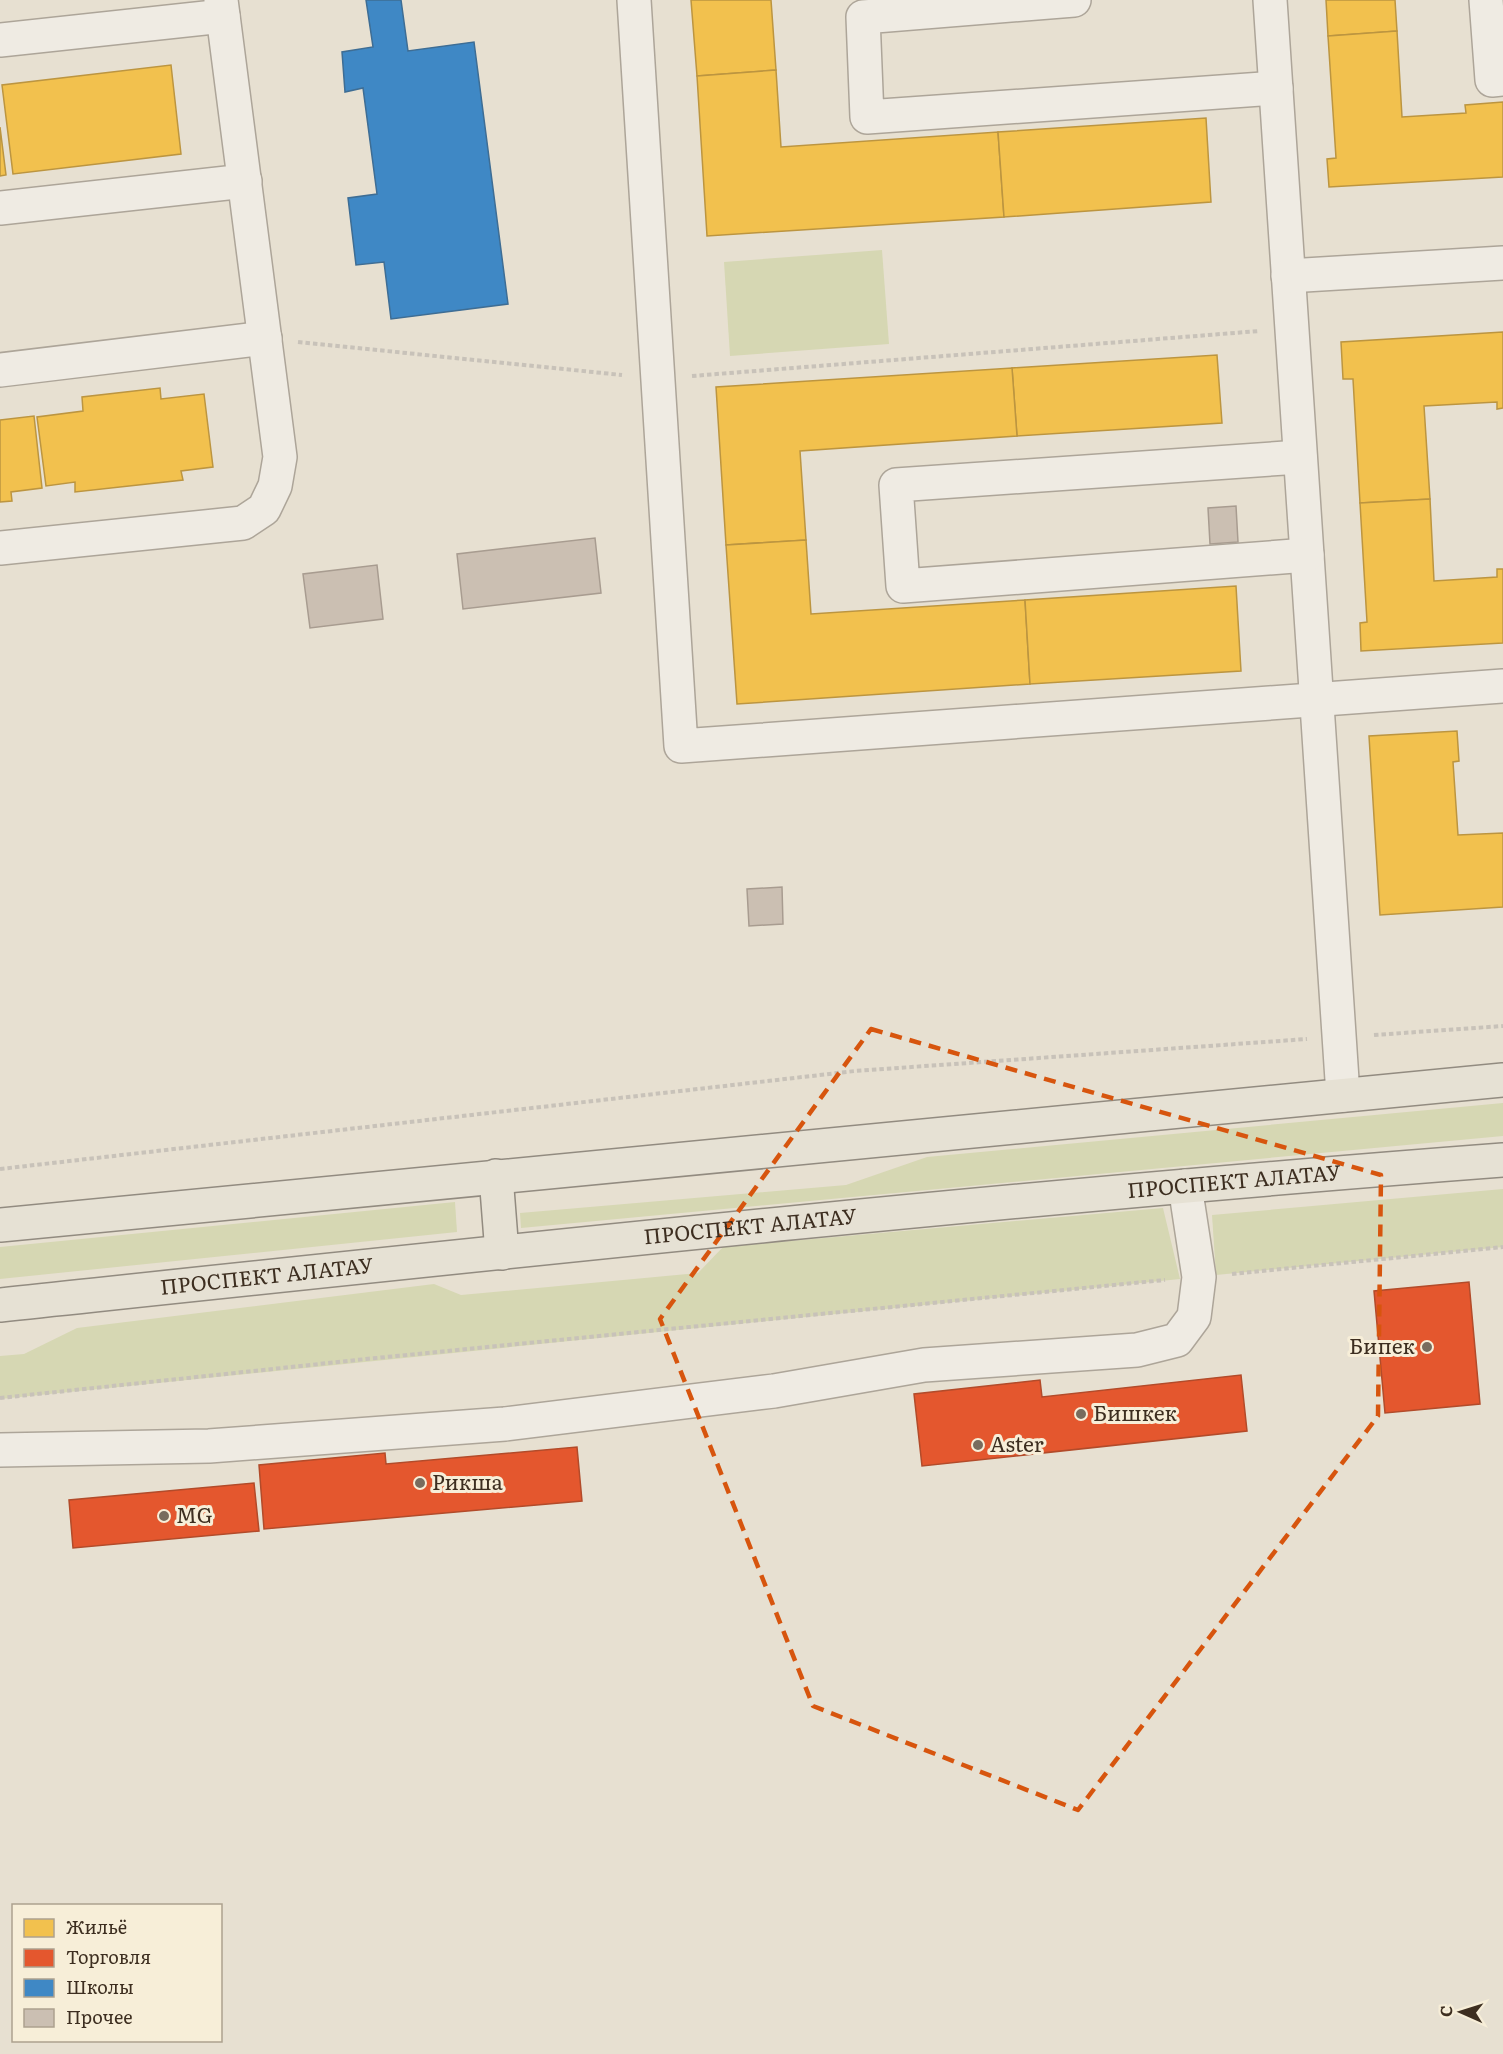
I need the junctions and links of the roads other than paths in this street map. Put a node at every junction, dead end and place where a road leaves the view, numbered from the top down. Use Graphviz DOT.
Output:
graph roads {
  1 [pos="634,0"];
  2 [pos="1074,0"];
  3 [pos="1270,0"];
  4 [pos="1486,0"];
  5 [pos="222,8"];
  6 [pos="0,40"];
  7 [pos="1503,79"];
  8 [pos="1276,88"];
  9 [pos="244,181"];
  10 [pos="0,208"];
  11 [pos="1503,263"];
  12 [pos="1288,276"];
  13 [pos="265,338"];
  14 [pos="0,370"];
  15 [pos="1300,457"];
  16 [pos="0,549"];
  17 [pos="1307,555"];
  18 [pos="1503,686"];
  19 [pos="1317,699"];
  20 [pos="1503,1080"];
  21 [pos="1343,1095"];
  22 [pos="1503,1160"];
  23 [pos="496,1176"];
  24 [pos="1185,1186"];
  25 [pos="0,1226"];
  26 [pos="502,1253"];
  27 [pos="0,1305"];
  28 [pos="0,1450"];
  1 -- 19 [label="lane"];
  2 -- 8 [label="lane"];
  3 -- 8 [label="lane"];
  4 -- 7 [label="lane"];
  5 -- 6 [label="lane"];
  5 -- 9 [label="lane"];
  8 -- 12 [label="lane"];
  9 -- 10 [label="lane"];
  9 -- 13 [label="lane"];
  11 -- 12 [label="lane"];
  12 -- 15 [label="lane"];
  13 -- 14 [label="lane"];
  13 -- 16 [label="lane"];
  15 -- 17 [label="lane"];
  15 -- 17 [label="lane"];
  17 -- 19 [label="lane"];
  18 -- 19 [label="lane"];
  19 -- 21 [label="lane"];
  20 -- 21 [label="main road"];
  21 -- 23 [label="main road"];
  22 -- 24 [label="main road, ПРОСПЕКТ АЛАТАУ"];
  23 -- 25 [label="main road"];
  23 -- 26 [label="main road"];
  24 -- 26 [label="main road, ПРОСПЕКТ АЛАТАУ"];
  24 -- 28 [label="lane"];
  26 -- 27 [label="main road, ПРОСПЕКТ АЛАТАУ"];
}
